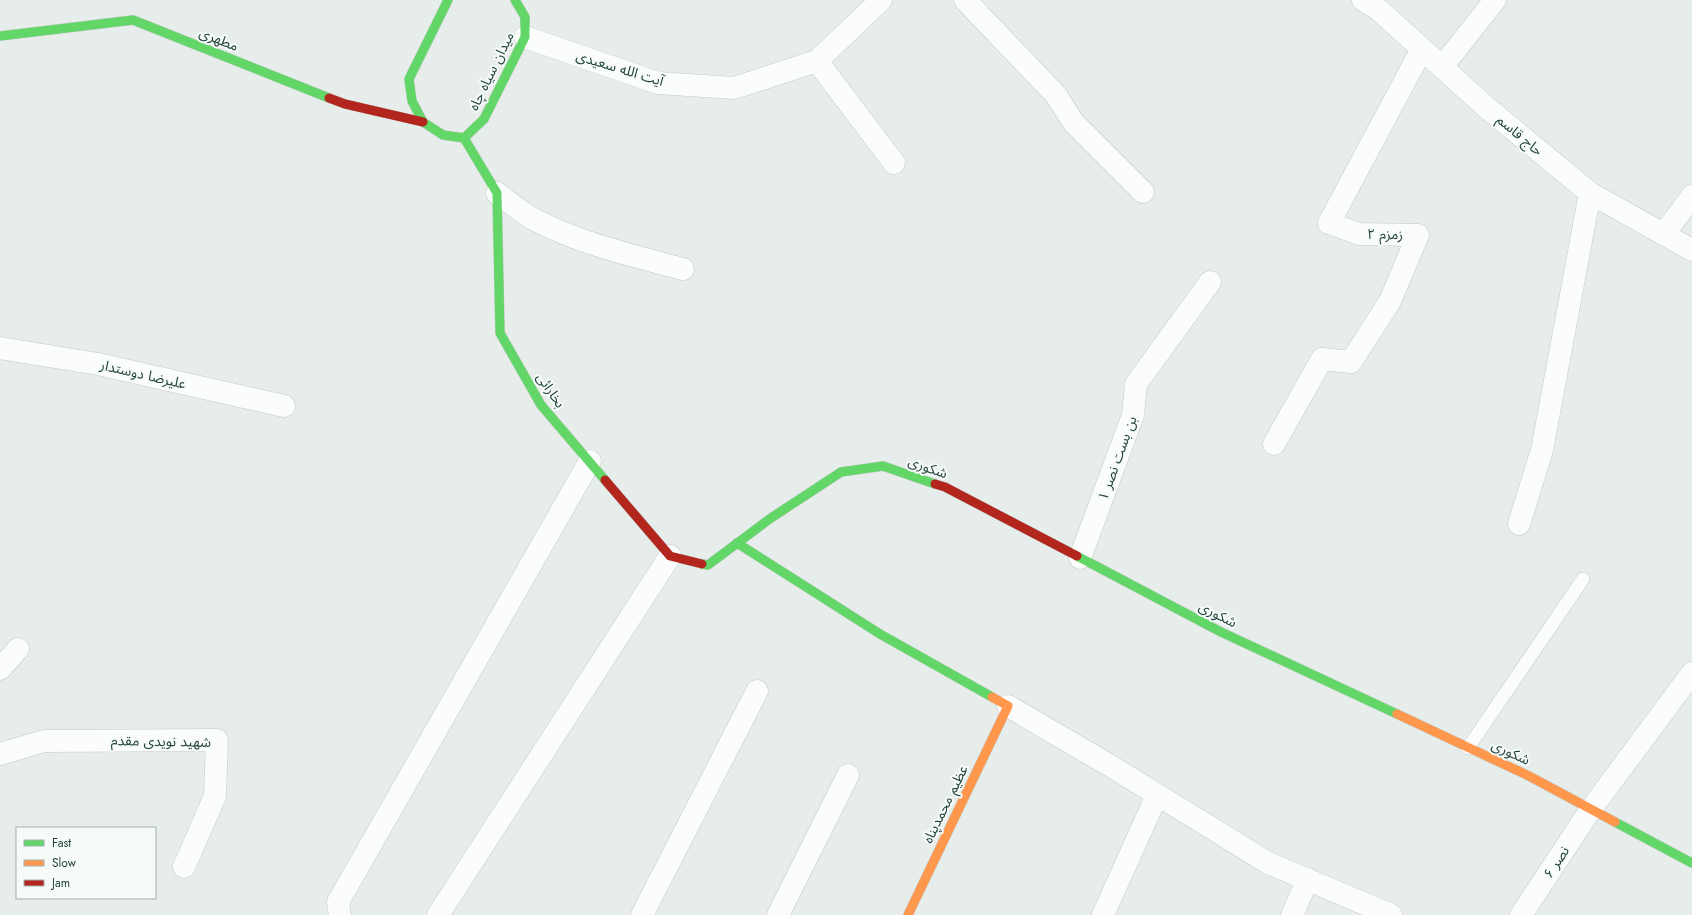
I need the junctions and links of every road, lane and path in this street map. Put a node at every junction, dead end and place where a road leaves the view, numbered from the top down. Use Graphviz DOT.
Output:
graph roads {
  1 [pos="448,0"];
  2 [pos="515,0"];
  3 [pos="881,0"];
  4 [pos="965,0"];
  5 [pos="1364,0"];
  6 [pos="1495,0"];
  7 [pos="0,36"];
  8 [pos="525,37"];
  9 [pos="1422,49"];
  10 [pos="817,61"];
  11 [pos="1442,67"];
  12 [pos="423,122"];
  13 [pos="464,138"];
  14 [pos="894,163"];
  15 [pos="1143,192"];
  16 [pos="497,193"];
  17 [pos="1590,193"];
  18 [pos="1692,196"];
  19 [pos="1664,234"];
  20 [pos="1692,250"];
  21 [pos="683,269"];
  22 [pos="1210,282"];
  23 [pos="0,348"];
  24 [pos="284,406"];
  25 [pos="1274,444"];
  26 [pos="590,461"];
  27 [pos="1519,524"];
  28 [pos="736,543"];
  29 [pos="670,556"];
  30 [pos="1080,558"];
  31 [pos="1583,579"];
  32 [pos="18,649"];
  33 [pos="0,669"];
  34 [pos="1692,673"];
  35 [pos="757,691"];
  36 [pos="1008,706"];
  37 [pos="1468,748"];
  38 [pos="0,754"];
  39 [pos="848,774"];
  40 [pos="1157,795"];
  41 [pos="1591,809"];
  42 [pos="1692,863"];
  43 [pos="184,867"];
  44 [pos="1308,880"];
  45 [pos="340,915"];
  46 [pos="438,915"];
  47 [pos="642,915"];
  48 [pos="778,915"];
  49 [pos="908,915"];
  50 [pos="1103,915"];
  51 [pos="1292,915"];
  52 [pos="1391,915"];
  53 [pos="1521,915"];
  1 -- 12 [label="street"];
  2 -- 8 [label="street, میدان سیاه چاه"];
  3 -- 10 [label="street, آیت الله سعیدی"];
  4 -- 15 [label="street"];
  5 -- 9 [label="street, حاج قاسم"];
  6 -- 11 [label="street"];
  7 -- 12 [label="street, مطهری"];
  8 -- 10 [label="street, آیت الله سعیدی"];
  8 -- 13 [label="street, میدان سیاه چاه"];
  9 -- 11 [label="street, حاج قاسم"];
  9 -- 25 [label="street, زمزم ۲"];
  10 -- 14 [label="street"];
  11 -- 17 [label="street, حاج قاسم"];
  12 -- 13 [label="street"];
  13 -- 16 [label="street, بخارائی"];
  16 -- 21 [label="street"];
  16 -- 26 [label="street, بخارائی"];
  17 -- 19 [label="street, حاج قاسم"];
  17 -- 27 [label="street"];
  18 -- 19 [label="street"];
  19 -- 20 [label="street, حاج قاسم"];
  22 -- 30 [label="street, بن بست نصر ۱"];
  23 -- 24 [label="street, علیرضا دوستدار"];
  26 -- 29 [label="street, بخارائی"];
  26 -- 45 [label="street"];
  28 -- 29 [label="street"];
  28 -- 30 [label="street, شکوری"];
  28 -- 36 [label="street"];
  29 -- 46 [label="street"];
  30 -- 37 [label="street, شکوری"];
  31 -- 37 [label="lane"];
  32 -- 33 [label="street"];
  34 -- 41 [label="street, نصر ۶"];
  35 -- 47 [label="street"];
  36 -- 40 [label="street"];
  36 -- 49 [label="street, عظیم محمدپناه"];
  37 -- 41 [label="street, شکوری"];
  38 -- 43 [label="street, شهید نویدی مقدم"];
  39 -- 48 [label="street"];
  40 -- 44 [label="street"];
  40 -- 50 [label="street"];
  41 -- 42 [label="street, شکوری"];
  41 -- 53 [label="street, نصر ۶"];
  44 -- 51 [label="street"];
  44 -- 52 [label="street"];
}
